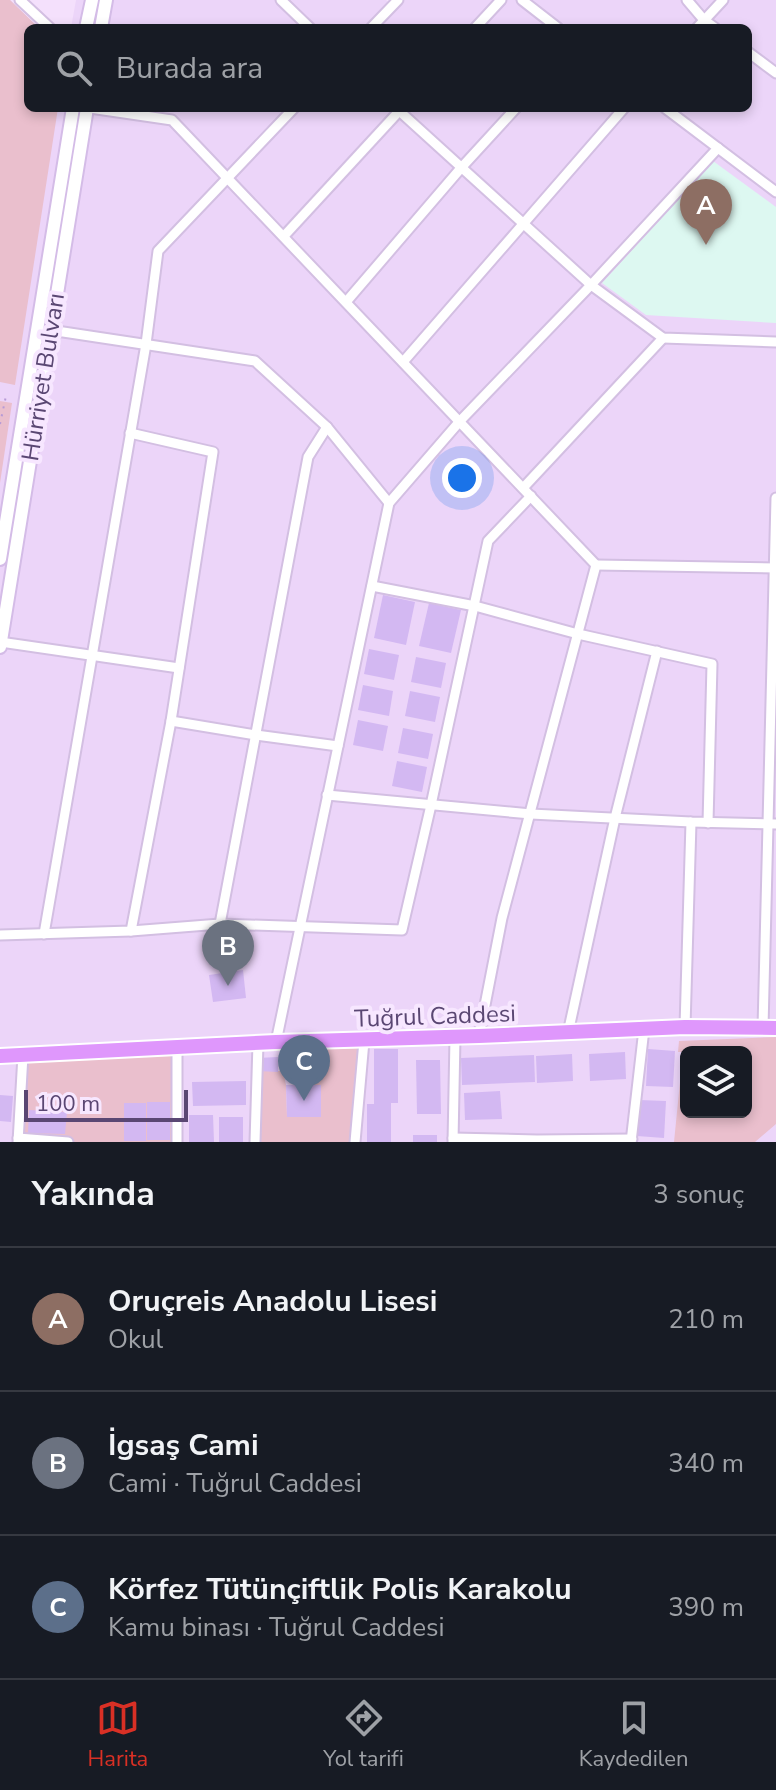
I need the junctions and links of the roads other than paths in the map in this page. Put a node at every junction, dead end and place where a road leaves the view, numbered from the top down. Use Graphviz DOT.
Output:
graph roads {
  1 [pos="20,0"];
  2 [pos="92,0"];
  3 [pos="106,0"];
  4 [pos="281,0"];
  5 [pos="398,0"];
  6 [pos="501,0"];
  7 [pos="522,0"];
  8 [pos="687,0"];
  9 [pos="723,0"];
  10 [pos="46,24"];
  11 [pos="87,24"];
  12 [pos="102,24"];
  13 [pos="306,24"];
  14 [pos="375,24"];
  15 [pos="479,24"];
  16 [pos="553,24"];
  17 [pos="701,24"];
  18 [pos="752,55"];
  19 [pos="776,73"];
  20 [pos="72,112"];
  21 [pos="88,112"];
  22 [pos="117,112"];
  23 [pos="290,112"];
  24 [pos="396,112"];
  25 [pos="402,112"];
  26 [pos="512,112"];
  27 [pos="621,112"];
  28 [pos="670,112"];
  29 [pos="718,148"];
  30 [pos="461,168"];
  31 [pos="227,178"];
  32 [pos="776,192"];
  33 [pos="523,224"];
  34 [pos="284,236"];
  35 [pos="591,285"];
  36 [pos="346,302"];
  37 [pos="50,330"];
  38 [pos="663,338"];
  39 [pos="776,342"];
  40 [pos="146,344"];
  41 [pos="403,362"];
  42 [pos="460,421"];
  43 [pos="327,427"];
  44 [pos="130,433"];
  45 [pos="523,488"];
  46 [pos="531,496"];
  47 [pos="776,498"];
  48 [pos="389,503"];
  49 [pos="0,559"];
  50 [pos="596,565"];
  51 [pos="775,568"];
  52 [pos="372,586"];
  53 [pos="475,606"];
  54 [pos="578,634"];
  55 [pos="0,643"];
  56 [pos="657,651"];
  57 [pos="93,655"];
  58 [pos="179,668"];
  59 [pos="171,721"];
  60 [pos="256,735"];
  61 [pos="338,746"];
  62 [pos="327,795"];
  63 [pos="431,805"];
  64 [pos="531,814"];
  65 [pos="615,818"];
  66 [pos="691,822"];
  67 [pos="708,823"];
  68 [pos="772,824"];
  69 [pos="220,924"];
  70 [pos="300,926"];
  71 [pos="131,931"];
  72 [pos="44,934"];
  73 [pos="0,935"];
  74 [pos="685,1027"];
  75 [pos="770,1028"];
  76 [pos="644,1029"];
  77 [pos="568,1033"];
  78 [pos="479,1036"];
  79 [pos="455,1037"];
  80 [pos="364,1041"];
  81 [pos="276,1042"];
  82 [pos="258,1043"];
  83 [pos="177,1047"];
  84 [pos="23,1055"];
  85 [pos="0,1056"];
  86 [pos="18,1140"];
  87 [pos="453,1140"];
  88 [pos="537,1141"];
  89 [pos="632,1141"];
  90 [pos="68,1142"];
  91 [pos="177,1142"];
  92 [pos="255,1142"];
  93 [pos="355,1142"];
  1 -- 10 [label="street"];
  2 -- 11 [label="main road"];
  3 -- 12 [label="main road"];
  4 -- 13 [label="street"];
  5 -- 14 [label="street"];
  6 -- 15 [label="street"];
  7 -- 16 [label="street"];
  8 -- 17 [label="street"];
  9 -- 17 [label="street"];
  18 -- 19 [label="street"];
  20 -- 49 [label="main road, Hürriyet Bulvarı"];
  21 -- 37 [label="main road, Hürriyet Bulvarı"];
  22 -- 31 [label="street"];
  23 -- 31 [label="street"];
  24 -- 34 [label="street"];
  25 -- 30 [label="street"];
  26 -- 30 [label="street"];
  27 -- 33 [label="street"];
  28 -- 29 [label="street"];
  29 -- 32 [label="street"];
  29 -- 35 [label="street"];
  30 -- 33 [label="street"];
  30 -- 36 [label="street"];
  31 -- 34 [label="street"];
  31 -- 40 [label="street"];
  33 -- 35 [label="street"];
  33 -- 41 [label="street"];
  34 -- 36 [label="street"];
  35 -- 38 [label="street"];
  35 -- 42 [label="street"];
  36 -- 41 [label="street"];
  37 -- 40 [label="street"];
  37 -- 55 [label="main road, Hürriyet Bulvarı"];
  38 -- 39 [label="street"];
  38 -- 45 [label="street"];
  40 -- 43 [label="street"];
  40 -- 44 [label="street"];
  41 -- 42 [label="street"];
  42 -- 45 [label="street"];
  42 -- 48 [label="street"];
  43 -- 48 [label="street"];
  43 -- 60 [label="street"];
  44 -- 57 [label="street"];
  44 -- 58 [label="street"];
  45 -- 46 [label="street"];
  46 -- 50 [label="street"];
  46 -- 53 [label="street"];
  47 -- 51 [label="street"];
  48 -- 52 [label="street"];
  50 -- 51 [label="street"];
  50 -- 54 [label="street"];
  51 -- 68 [label="street"];
  52 -- 53 [label="street"];
  52 -- 61 [label="street"];
  53 -- 54 [label="street"];
  53 -- 63 [label="street"];
  54 -- 56 [label="street"];
  54 -- 64 [label="street"];
  55 -- 57 [label="street"];
  56 -- 65 [label="street"];
  56 -- 67 [label="street"];
  57 -- 58 [label="street"];
  57 -- 72 [label="street"];
  58 -- 59 [label="street"];
  59 -- 60 [label="street"];
  59 -- 71 [label="street"];
  60 -- 61 [label="street"];
  60 -- 69 [label="street"];
  61 -- 62 [label="street"];
  62 -- 63 [label="street"];
  62 -- 70 [label="street"];
  63 -- 64 [label="street"];
  63 -- 70 [label="street"];
  64 -- 65 [label="street"];
  64 -- 78 [label="street"];
  65 -- 66 [label="street"];
  65 -- 77 [label="street"];
  66 -- 67 [label="street"];
  66 -- 74 [label="street"];
  67 -- 68 [label="street"];
  68 -- 75 [label="street"];
  69 -- 70 [label="street"];
  69 -- 71 [label="street"];
  70 -- 81 [label="street"];
  71 -- 72 [label="street"];
  72 -- 73 [label="street"];
  74 -- 75 [label="main road, Tuğrul Caddesi"];
  74 -- 76 [label="main road, Tuğrul Caddesi"];
  76 -- 77 [label="main road, Tuğrul Caddesi"];
  76 -- 89 [label="street"];
  77 -- 78 [label="main road, Tuğrul Caddesi"];
  78 -- 79 [label="main road, Tuğrul Caddesi"];
  79 -- 80 [label="main road, Tuğrul Caddesi"];
  79 -- 87 [label="street"];
  80 -- 81 [label="main road, Tuğrul Caddesi"];
  80 -- 93 [label="street"];
  81 -- 82 [label="main road, Tuğrul Caddesi"];
  82 -- 83 [label="main road, Tuğrul Caddesi"];
  82 -- 92 [label="street"];
  83 -- 84 [label="main road, Tuğrul Caddesi"];
  83 -- 91 [label="street"];
  84 -- 85 [label="main road, Tuğrul Caddesi"];
  84 -- 86 [label="street"];
  86 -- 90 [label="street"];
  87 -- 88 [label="street"];
  88 -- 89 [label="street"];
}
